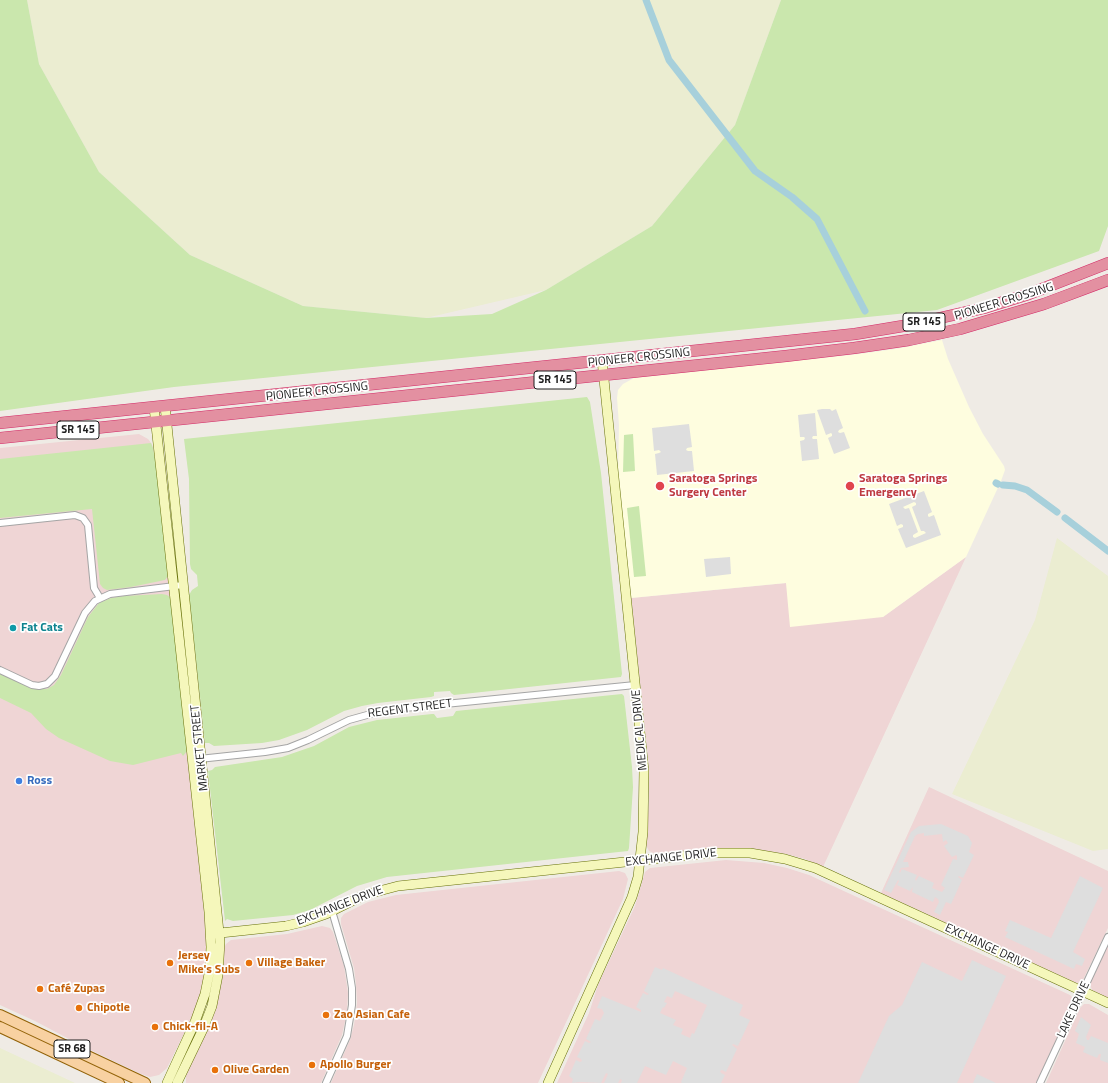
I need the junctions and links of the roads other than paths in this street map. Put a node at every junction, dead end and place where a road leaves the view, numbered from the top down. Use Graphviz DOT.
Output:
graph roads {
  1 [pos="1104,265"];
  2 [pos="1107,282"];
  3 [pos="602,360"];
  4 [pos="604,374"];
  5 [pos="165,406"];
  6 [pos="154,407"];
  7 [pos="161,421"];
  8 [pos="0,423"];
  9 [pos="0,438"];
  10 [pos="0,523"];
  11 [pos="183,585"];
  12 [pos="174,586"];
  13 [pos="100,598"];
  14 [pos="0,670"];
  15 [pos="635,685"];
  16 [pos="202,758"];
  17 [pos="192,761"];
  18 [pos="640,861"];
  19 [pos="332,911"];
  20 [pos="215,933"];
  21 [pos="1108,937"];
  22 [pos="1083,992"];
  23 [pos="1108,1003"];
  24 [pos="0,1015"];
  25 [pos="0,1027"];
  26 [pos="119,1083"];
  27 [pos="145,1083"];
  28 [pos="167,1083"];
  29 [pos="177,1083"];
  30 [pos="326,1083"];
  31 [pos="548,1083"];
  32 [pos="1040,1083"];
  1 -- 2 [label="street"];
  1 -- 3 [label="highway, PIONEER CROSSING / SR 145"];
  2 -- 4 [label="highway, PIONEER CROSSING / SR 145"];
  3 -- 4 [label="street, MEDICAL DRIVE"];
  3 -- 5 [label="highway, PIONEER CROSSING / SR 145"];
  4 -- 7 [label="highway, PIONEER CROSSING / SR 145"];
  4 -- 15 [label="street, MEDICAL DRIVE"];
  5 -- 6 [label="highway, PIONEER CROSSING / SR 145"];
  5 -- 7 [label="street, MARKET STREET"];
  6 -- 7 [label="street, MARKET STREET"];
  6 -- 8 [label="highway, PIONEER CROSSING / SR 145"];
  7 -- 9 [label="highway, PIONEER CROSSING / SR 145"];
  7 -- 11 [label="street, MARKET STREET"];
  7 -- 12 [label="street, MARKET STREET"];
  10 -- 13 [label="street"];
  11 -- 12 [label="street"];
  11 -- 16 [label="street, MARKET STREET"];
  12 -- 13 [label="street"];
  12 -- 17 [label="street, MARKET STREET"];
  13 -- 14 [label="street"];
  15 -- 16 [label="street, REGENT STREET"];
  15 -- 18 [label="street, MEDICAL DRIVE"];
  16 -- 17 [label="street, REGENT STREET"];
  16 -- 20 [label="street, MARKET STREET"];
  17 -- 20 [label="street, MARKET STREET"];
  18 -- 19 [label="street, EXCHANGE DRIVE"];
  18 -- 22 [label="street, EXCHANGE DRIVE"];
  18 -- 31 [label="street, MEDICAL DRIVE"];
  19 -- 20 [label="street, EXCHANGE DRIVE"];
  19 -- 30 [label="street"];
  20 -- 28 [label="street, MARKET STREET"];
  20 -- 29 [label="street, MARKET STREET"];
  21 -- 22 [label="street, LAKE DRIVE"];
  22 -- 23 [label="street, EXCHANGE DRIVE"];
  22 -- 32 [label="street, LAKE DRIVE"];
  24 -- 27 [label="main road, SR 68"];
  25 -- 26 [label="main road, SR 68"];
}
